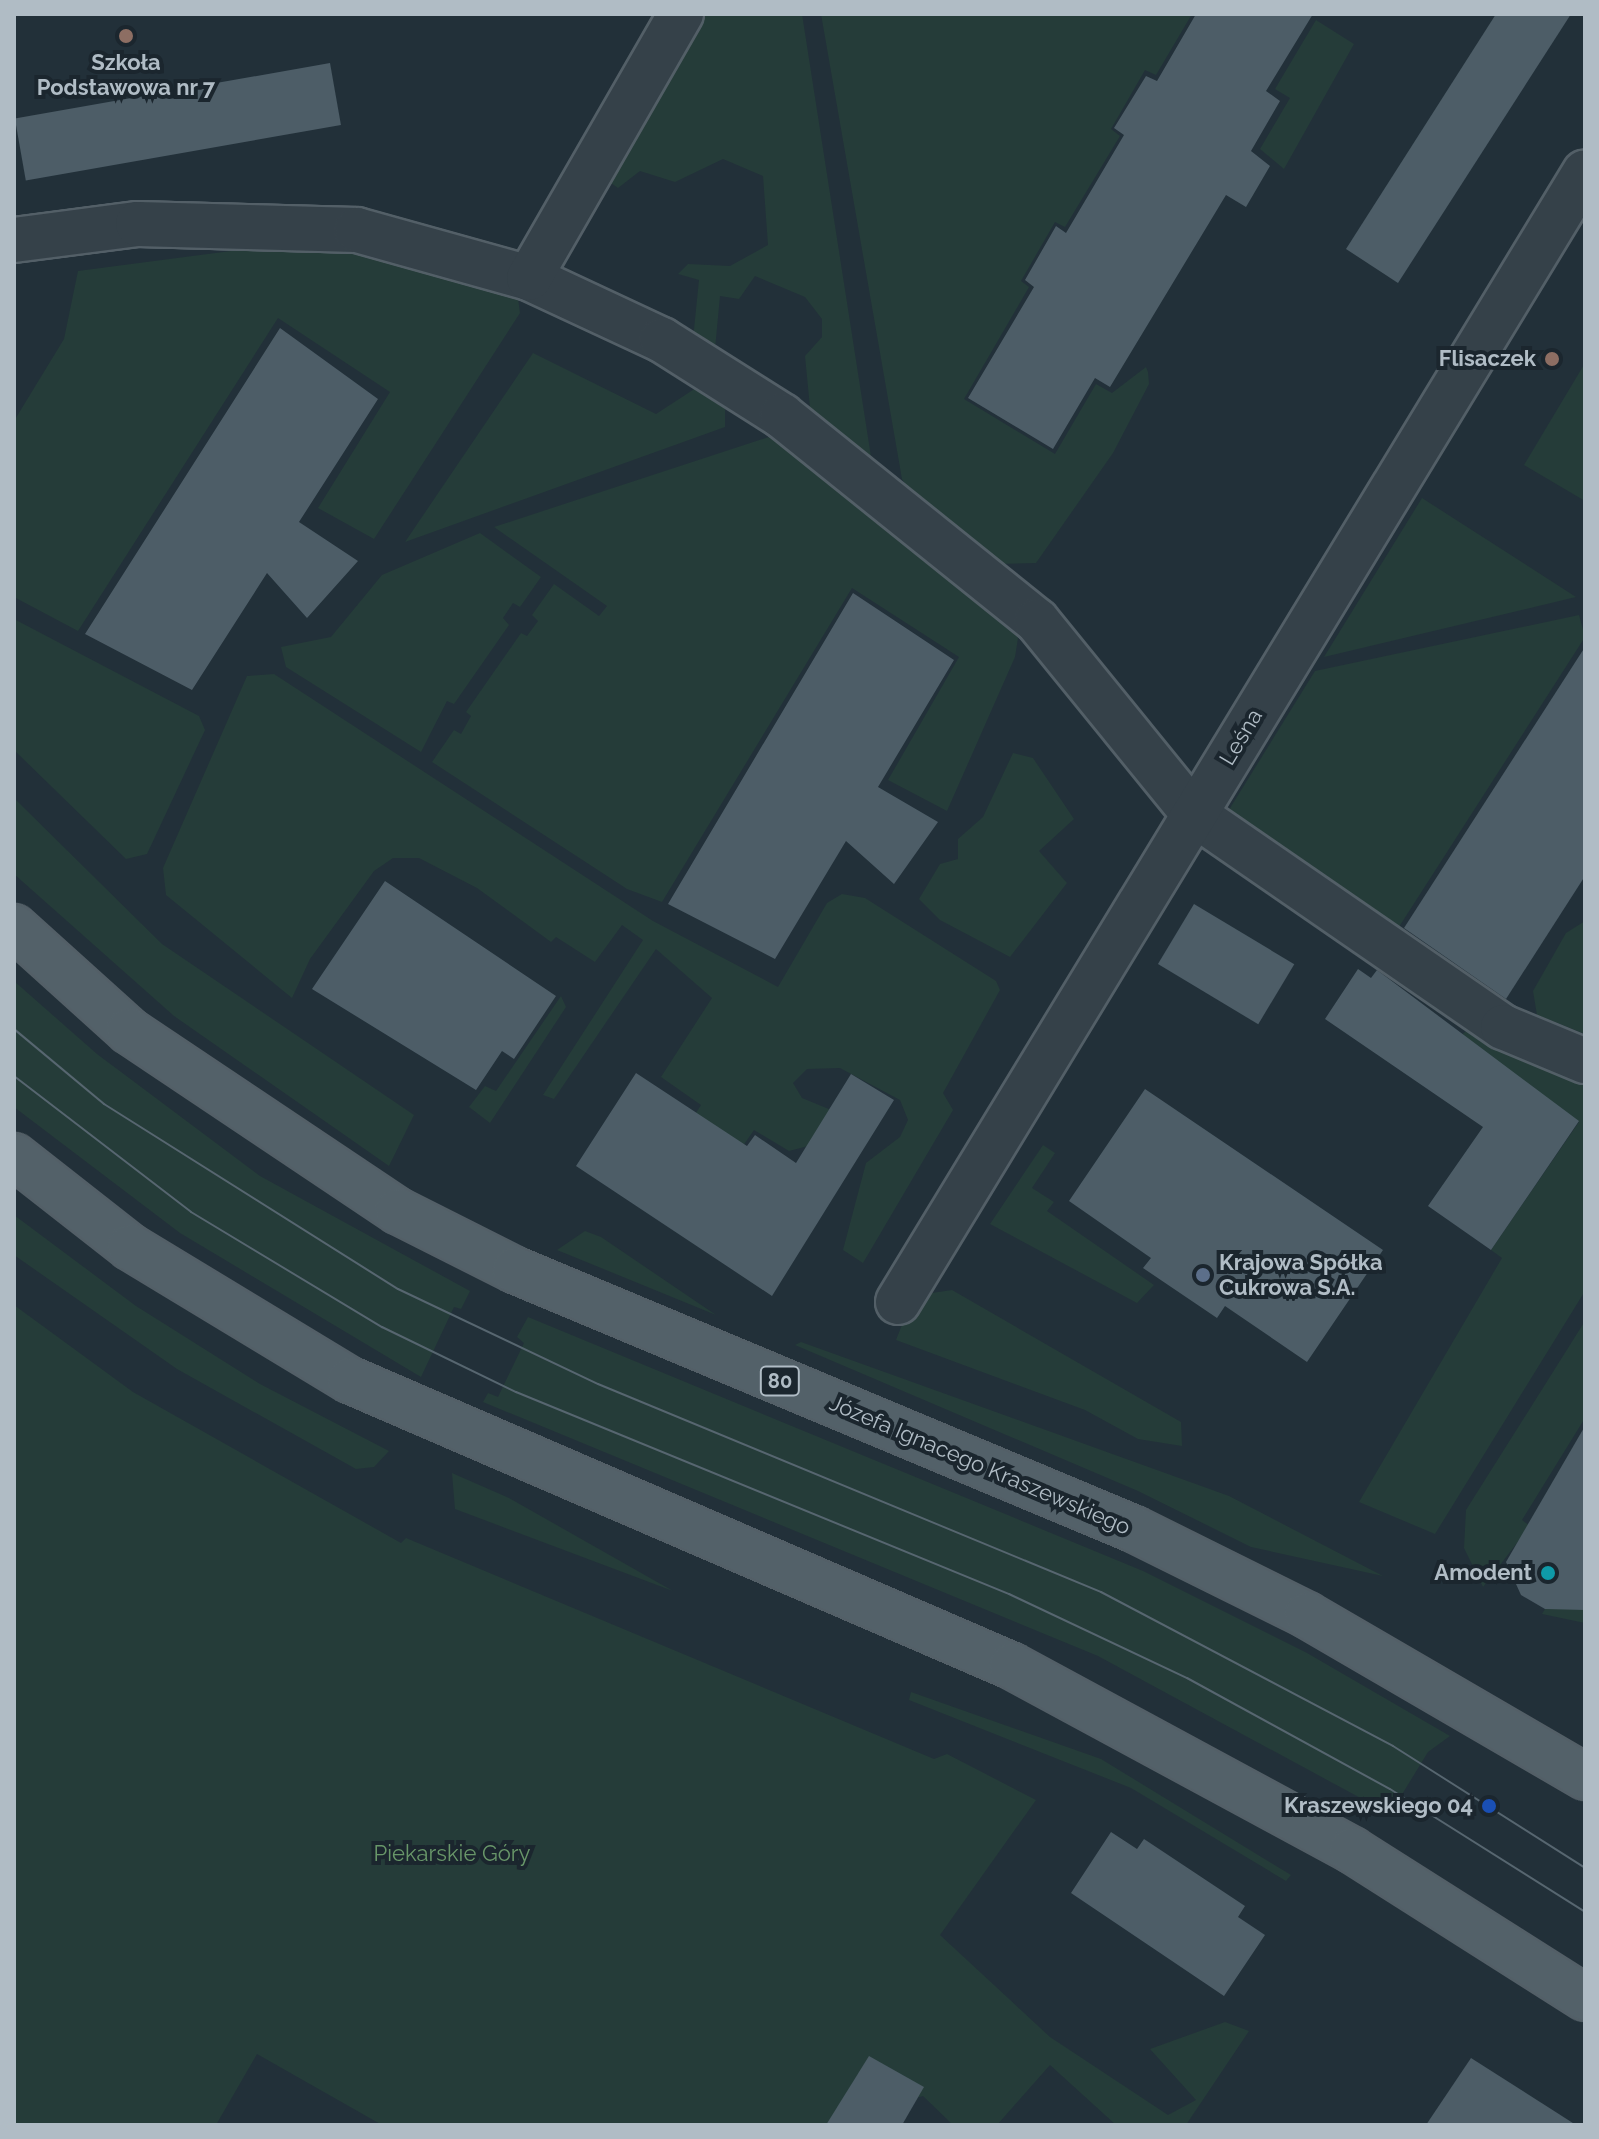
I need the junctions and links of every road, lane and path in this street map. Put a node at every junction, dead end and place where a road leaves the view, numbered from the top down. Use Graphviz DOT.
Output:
graph roads {
  1 [pos="681,14"];
  2 [pos="1585,172"];
  3 [pos="14,240"];
  4 [pos="529,278"];
  5 [pos="1194,814"];
  6 [pos="14,927"];
  7 [pos="1585,1061"];
  8 [pos="14,1156"];
  9 [pos="898,1302"];
  10 [pos="1585,1777"];
  11 [pos="1585,1998"];
  1 -- 4 [label="street"];
  2 -- 5 [label="street, Leśna"];
  3 -- 4 [label="street"];
  4 -- 5 [label="street"];
  5 -- 7 [label="street"];
  5 -- 9 [label="street, Leśna"];
  6 -- 10 [label="main road, Józefa Ignacego Kraszewskiego / 80"];
  8 -- 11 [label="main road"];
}
